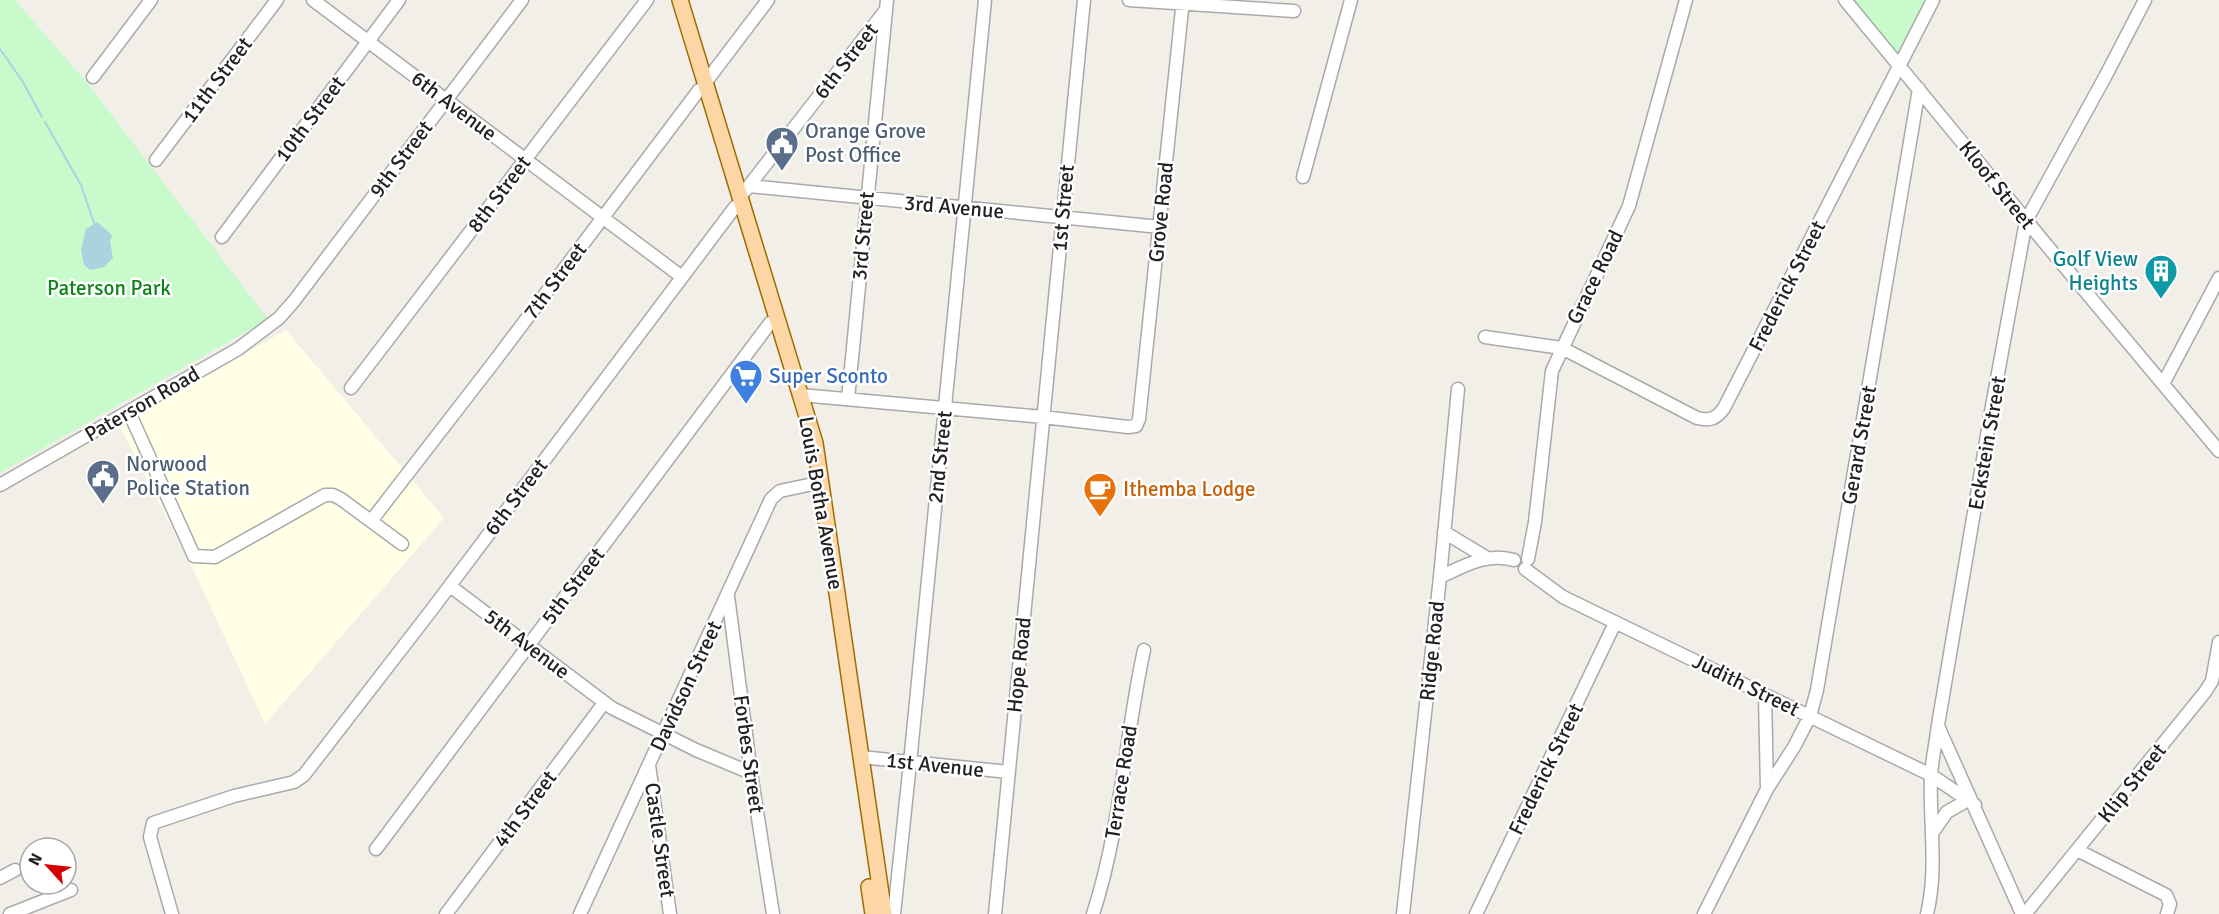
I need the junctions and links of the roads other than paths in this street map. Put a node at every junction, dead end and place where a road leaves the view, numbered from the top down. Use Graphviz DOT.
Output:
graph roads {
  1 [pos="151,0"];
  2 [pos="277,0"];
  3 [pos="313,0"];
  4 [pos="399,0"];
  5 [pos="522,0"];
  6 [pos="647,0"];
  7 [pos="671,0"];
  8 [pos="680,0"];
  9 [pos="768,0"];
  10 [pos="985,0"];
  11 [pos="1084,0"];
  12 [pos="1129,0"];
  13 [pos="1351,0"];
  14 [pos="1686,0"];
  15 [pos="1845,0"];
  16 [pos="1933,0"];
  17 [pos="2145,0"];
  18 [pos="1183,2"];
  19 [pos="886,5"];
  20 [pos="1294,11"];
  21 [pos="368,41"];
  22 [pos="1899,64"];
  23 [pos="93,77"];
  24 [pos="702,86"];
  25 [pos="1919,89"];
  26 [pos="446,100"];
  27 [pos="525,159"];
  28 [pos="156,160"];
  29 [pos="1303,177"];
  30 [pos="741,197"];
  31 [pos="867,198"];
  32 [pos="964,208"];
  33 [pos="602,217"];
  34 [pos="1063,217"];
  35 [pos="2026,221"];
  36 [pos="1160,227"];
  37 [pos="222,237"];
  38 [pos="682,277"];
  39 [pos="2219,278"];
  40 [pos="279,318"];
  41 [pos="770,323"];
  42 [pos="1485,337"];
  43 [pos="1562,348"];
  44 [pos="2163,384"];
  45 [pos="351,388"];
  46 [pos="1458,388"];
  47 [pos="801,395"];
  48 [pos="848,399"];
  49 [pos="945,407"];
  50 [pos="129,412"];
  51 [pos="1043,417"];
  52 [pos="2219,451"];
  53 [pos="813,484"];
  54 [pos="0,485"];
  55 [pos="370,521"];
  56 [pos="1444,532"];
  57 [pos="402,544"];
  58 [pos="1487,558"];
  59 [pos="1526,564"];
  60 [pos="1440,577"];
  61 [pos="450,586"];
  62 [pos="728,594"];
  63 [pos="1615,622"];
  64 [pos="2219,642"];
  65 [pos="528,646"];
  66 [pos="1144,650"];
  67 [pos="2215,684"];
  68 [pos="1765,695"];
  69 [pos="604,703"];
  70 [pos="1810,716"];
  71 [pos="1938,725"];
  72 [pos="663,735"];
  73 [pos="861,757"];
  74 [pos="910,763"];
  75 [pos="649,765"];
  76 [pos="1009,772"];
  77 [pos="751,773"];
  78 [pos="1931,776"];
  79 [pos="1767,789"];
  80 [pos="1971,802"];
  81 [pos="1933,832"];
  82 [pos="376,849"];
  83 [pos="2077,850"];
  84 [pos="15,870"];
  85 [pos="0,878"];
  86 [pos="56,896"];
  87 [pos="10,914"];
  88 [pos="172,914"];
  89 [pos="446,914"];
  90 [pos="580,914"];
  91 [pos="670,914"];
  92 [pos="772,914"];
  93 [pos="873,914"];
  94 [pos="884,914"];
  95 [pos="894,914"];
  96 [pos="995,914"];
  97 [pos="1093,914"];
  98 [pos="1403,914"];
  99 [pos="1476,914"];
  100 [pos="1704,914"];
  101 [pos="1927,914"];
  102 [pos="2024,914"];
  103 [pos="2167,914"];
  1 -- 23 [label="street"];
  2 -- 28 [label="street, 11th Street"];
  3 -- 21 [label="street, 6th Avenue"];
  4 -- 21 [label="street, 10th Street"];
  5 -- 26 [label="street, 9th Street"];
  6 -- 27 [label="street, 8th Street"];
  7 -- 24 [label="main road, Louis Botha Avenue"];
  8 -- 24 [label="main road, Louis Botha Avenue"];
  9 -- 24 [label="street, 7th Street"];
  10 -- 32 [label="street, 2nd Street"];
  11 -- 34 [label="street, 1st Street"];
  12 -- 18 [label="street"];
  13 -- 29 [label="street"];
  14 -- 43 [label="street, Grace Road"];
  15 -- 22 [label="street, Kloof Street"];
  16 -- 22 [label="street, Frederick Street"];
  17 -- 35 [label="street, Eckstein Street"];
  18 -- 20 [label="street"];
  18 -- 36 [label="street, Grove Road"];
  19 -- 30 [label="street, 6th Street"];
  19 -- 31 [label="street, 3rd Street"];
  21 -- 26 [label="street, 6th Avenue"];
  21 -- 37 [label="street, 10th Street"];
  22 -- 25 [label="street, Kloof Street"];
  22 -- 43 [label="street, Frederick Street"];
  24 -- 30 [label="main road, Louis Botha Avenue"];
  24 -- 33 [label="street, 7th Street"];
  25 -- 35 [label="street, Kloof Street"];
  25 -- 70 [label="street, Gerard Street"];
  26 -- 27 [label="street, 6th Avenue"];
  26 -- 40 [label="street, 9th Street"];
  27 -- 33 [label="street, 6th Avenue"];
  27 -- 45 [label="street, 8th Street"];
  30 -- 31 [label="street, 3rd Avenue"];
  30 -- 38 [label="street, 6th Street"];
  30 -- 41 [label="main road, Louis Botha Avenue"];
  30 -- 47 [label="main road, Louis Botha Avenue"];
  31 -- 32 [label="street, 3rd Avenue"];
  31 -- 48 [label="street, 3rd Street"];
  32 -- 34 [label="street, 3rd Avenue"];
  32 -- 49 [label="street, 2nd Street"];
  33 -- 38 [label="street, 6th Avenue"];
  33 -- 55 [label="street, 7th Street"];
  34 -- 36 [label="street, 3rd Avenue"];
  34 -- 51 [label="street, 1st Street"];
  35 -- 44 [label="street, Kloof Street"];
  35 -- 71 [label="street, Eckstein Street"];
  36 -- 51 [label="street, Grove Road"];
  38 -- 61 [label="street, 6th Street"];
  39 -- 44 [label="street"];
  40 -- 50 [label="street, Paterson Road"];
  41 -- 53 [label="main road, Louis Botha Avenue"];
  41 -- 65 [label="street, 5th Street"];
  42 -- 43 [label="street"];
  43 -- 59 [label="street, Grace Road"];
  44 -- 52 [label="street, Kloof Street"];
  46 -- 56 [label="street, Ridge Road"];
  47 -- 48 [label="street"];
  47 -- 73 [label="main road, Louis Botha Avenue"];
  48 -- 49 [label="street"];
  49 -- 51 [label="street"];
  49 -- 74 [label="street, 2nd Street"];
  50 -- 54 [label="street, Paterson Road"];
  50 -- 55 [label="street"];
  51 -- 76 [label="street, Hope Road"];
  53 -- 62 [label="street, Davidson Street"];
  53 -- 93 [label="main road, Louis Botha Avenue"];
  55 -- 57 [label="street"];
  56 -- 58 [label="street"];
  56 -- 60 [label="street, Ridge Road"];
  58 -- 59 [label="street, Judith Street"];
  58 -- 60 [label="street"];
  59 -- 63 [label="street, Judith Street"];
  60 -- 98 [label="street, Ridge Road"];
  61 -- 65 [label="street, 5th Avenue"];
  61 -- 88 [label="street, 6th Street"];
  62 -- 72 [label="street, Davidson Street"];
  62 -- 77 [label="street, Forbes Street"];
  63 -- 68 [label="street, Judith Street"];
  63 -- 99 [label="street, Frederick Street"];
  64 -- 67 [label="street, Klip Street"];
  65 -- 69 [label="street, 5th Avenue"];
  65 -- 82 [label="street, 5th Street"];
  66 -- 97 [label="street, Terrace Road"];
  67 -- 83 [label="street, Klip Street"];
  68 -- 70 [label="street, Judith Street"];
  68 -- 79 [label="street, Gerard Street"];
  69 -- 72 [label="street, 5th Avenue"];
  69 -- 89 [label="street, 4th Street"];
  70 -- 78 [label="street, Judith Street"];
  70 -- 79 [label="street, Gerard Street"];
  71 -- 78 [label="street, Eckstein Street"];
  71 -- 80 [label="street"];
  72 -- 75 [label="street, Davidson Street"];
  72 -- 77 [label="street, 5th Avenue"];
  73 -- 74 [label="street, 1st Avenue"];
  73 -- 94 [label="main road, Louis Botha Avenue"];
  74 -- 76 [label="street, 1st Avenue"];
  74 -- 95 [label="street, 2nd Street"];
  75 -- 90 [label="street, Davidson Street"];
  75 -- 91 [label="street, Castle Street"];
  76 -- 96 [label="street, Hope Road"];
  77 -- 92 [label="street, Forbes Street"];
  78 -- 80 [label="street, Judith Street"];
  78 -- 81 [label="street, Eckstein Street"];
  79 -- 100 [label="street, Gerard Street"];
  80 -- 81 [label="street"];
  80 -- 102 [label="street"];
  81 -- 101 [label="street, Eckstein Street"];
  83 -- 102 [label="street, Klip Street"];
  83 -- 103 [label="street"];
  84 -- 85 [label="street"];
  86 -- 87 [label="street"];
}
